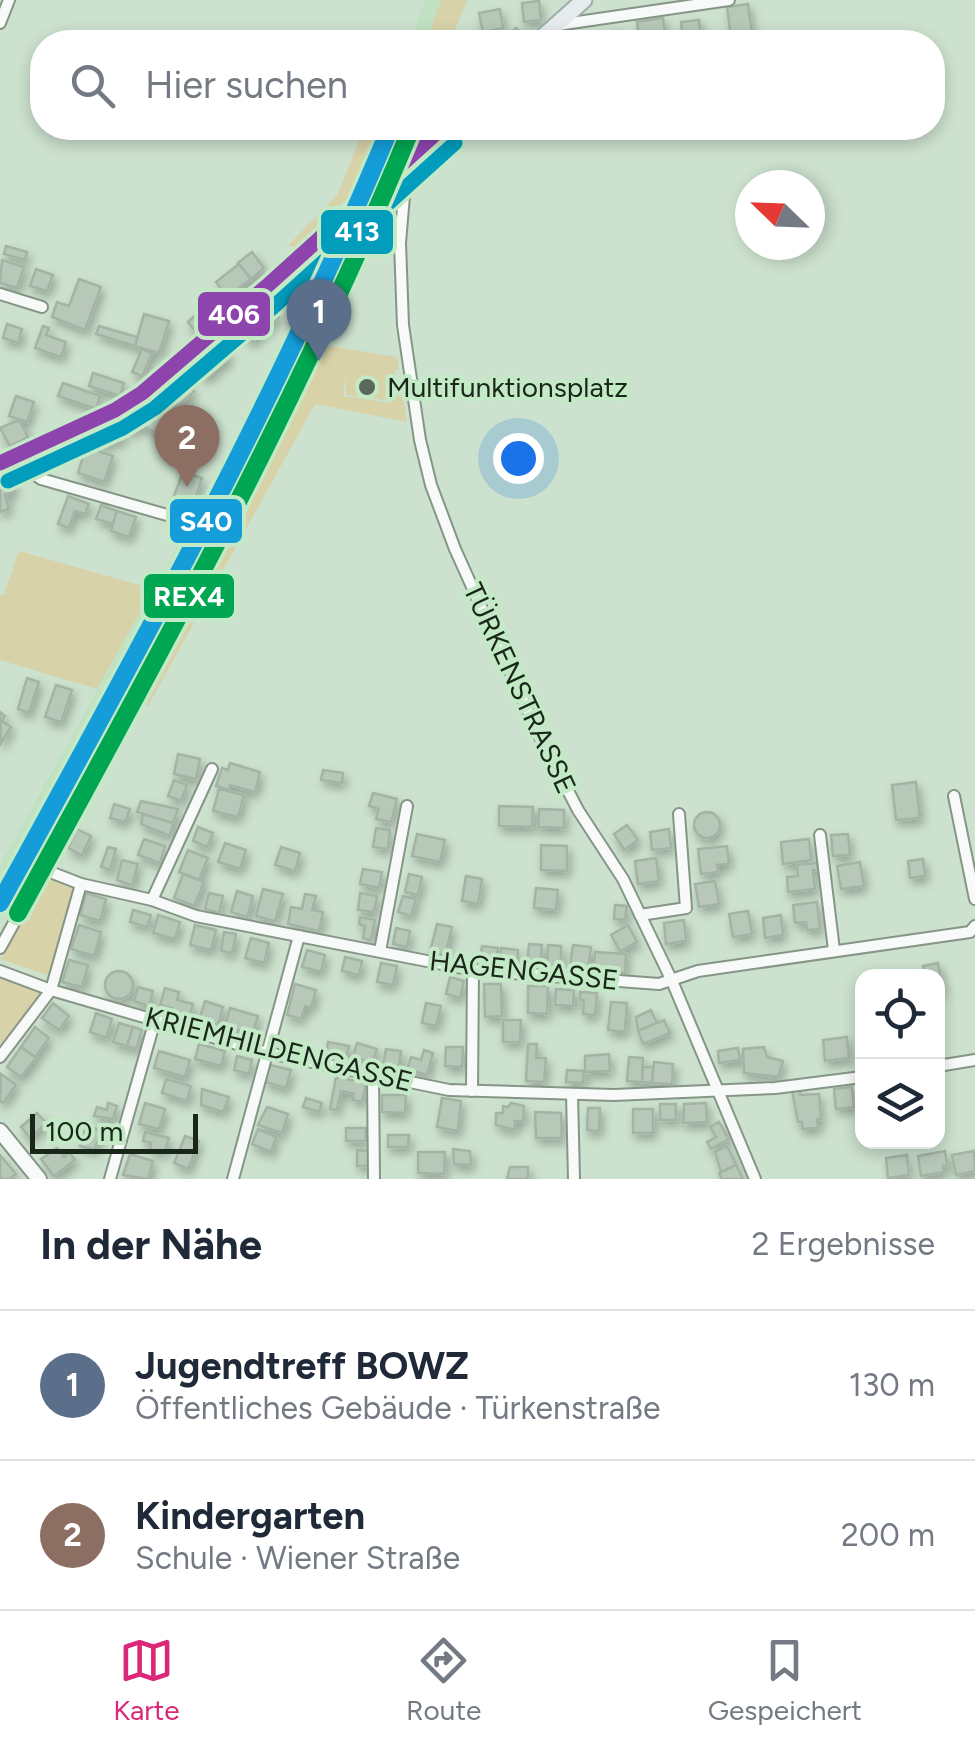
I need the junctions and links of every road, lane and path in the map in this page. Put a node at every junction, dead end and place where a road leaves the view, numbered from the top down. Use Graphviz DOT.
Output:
graph roads {
  1 [pos="9,0"];
  2 [pos="584,0"];
  3 [pos="729,0"];
  4 [pos="0,23"];
  5 [pos="556,25"];
  6 [pos="550,30"];
  7 [pos="429,140"];
  8 [pos="400,166"];
  9 [pos="0,294"];
  10 [pos="42,307"];
  11 [pos="5,460"];
  12 [pos="188,522"];
  13 [pos="212,768"];
  14 [pos="954,796"];
  15 [pos="406,806"];
  16 [pos="679,814"];
  17 [pos="72,818"];
  18 [pos="820,835"];
  19 [pos="45,870"];
  20 [pos="81,884"];
  21 [pos="975,899"];
  22 [pos="152,900"];
  23 [pos="640,916"];
  24 [pos="972,929"];
  25 [pos="299,936"];
  26 [pos="0,948"];
  27 [pos="834,950"];
  28 [pos="380,951"];
  29 [pos="473,970"];
  30 [pos="0,971"];
  31 [pos="672,981"];
  32 [pos="50,990"];
  33 [pos="155,1020"];
  34 [pos="268,1052"];
  35 [pos="0,1057"];
  36 [pos="975,1060"];
  37 [pos="945,1065"];
  38 [pos="374,1076"];
  39 [pos="855,1078"];
  40 [pos="717,1090"];
  41 [pos="472,1091"];
  42 [pos="572,1094"];
  43 [pos="0,1131"];
  44 [pos="39,1179"];
  45 [pos="110,1179"];
  46 [pos="233,1179"];
  47 [pos="374,1179"];
  48 [pos="574,1179"];
  49 [pos="755,1179"];
  1 -- 4 [label="street"];
  2 -- 5 [label="main road"];
  3 -- 5 [label="street"];
  5 -- 6 [label="main road"];
  7 -- 8 [label="main road"];
  8 -- 11 [label="main road"];
  8 -- 23 [label="street, TÜRKENSTRASSE"];
  9 -- 10 [label="street"];
  11 -- 12 [label="street"];
  13 -- 22 [label="street"];
  14 -- 21 [label="street"];
  15 -- 28 [label="street"];
  16 -- 23 [label="street"];
  17 -- 19 [label="street"];
  18 -- 27 [label="street"];
  19 -- 20 [label="street, HAGENGASSE"];
  19 -- 26 [label="street"];
  20 -- 22 [label="street, HAGENGASSE"];
  20 -- 32 [label="street"];
  22 -- 25 [label="street, HAGENGASSE"];
  23 -- 31 [label="street, TÜRKENSTRASSE"];
  24 -- 27 [label="street, HAGENGASSE"];
  25 -- 28 [label="street, HAGENGASSE"];
  25 -- 34 [label="street"];
  27 -- 31 [label="street, HAGENGASSE"];
  28 -- 29 [label="street, HAGENGASSE"];
  29 -- 31 [label="street, HAGENGASSE"];
  29 -- 41 [label="street"];
  30 -- 32 [label="street, KRIEMHILDENGASSE"];
  31 -- 40 [label="street, TÜRKENSTRASSE"];
  32 -- 33 [label="street, KRIEMHILDENGASSE"];
  32 -- 35 [label="street"];
  33 -- 34 [label="street, KRIEMHILDENGASSE"];
  33 -- 45 [label="street"];
  34 -- 38 [label="street, KRIEMHILDENGASSE"];
  34 -- 46 [label="street"];
  36 -- 37 [label="street"];
  38 -- 41 [label="street, KRIEMHILDENGASSE"];
  38 -- 47 [label="street"];
  39 -- 40 [label="street, KRIEMHILDENGASSE"];
  40 -- 42 [label="street, KRIEMHILDENGASSE"];
  40 -- 49 [label="street, TÜRKENSTRASSE"];
  41 -- 42 [label="street, KRIEMHILDENGASSE"];
  42 -- 48 [label="street"];
  43 -- 44 [label="street"];
}
